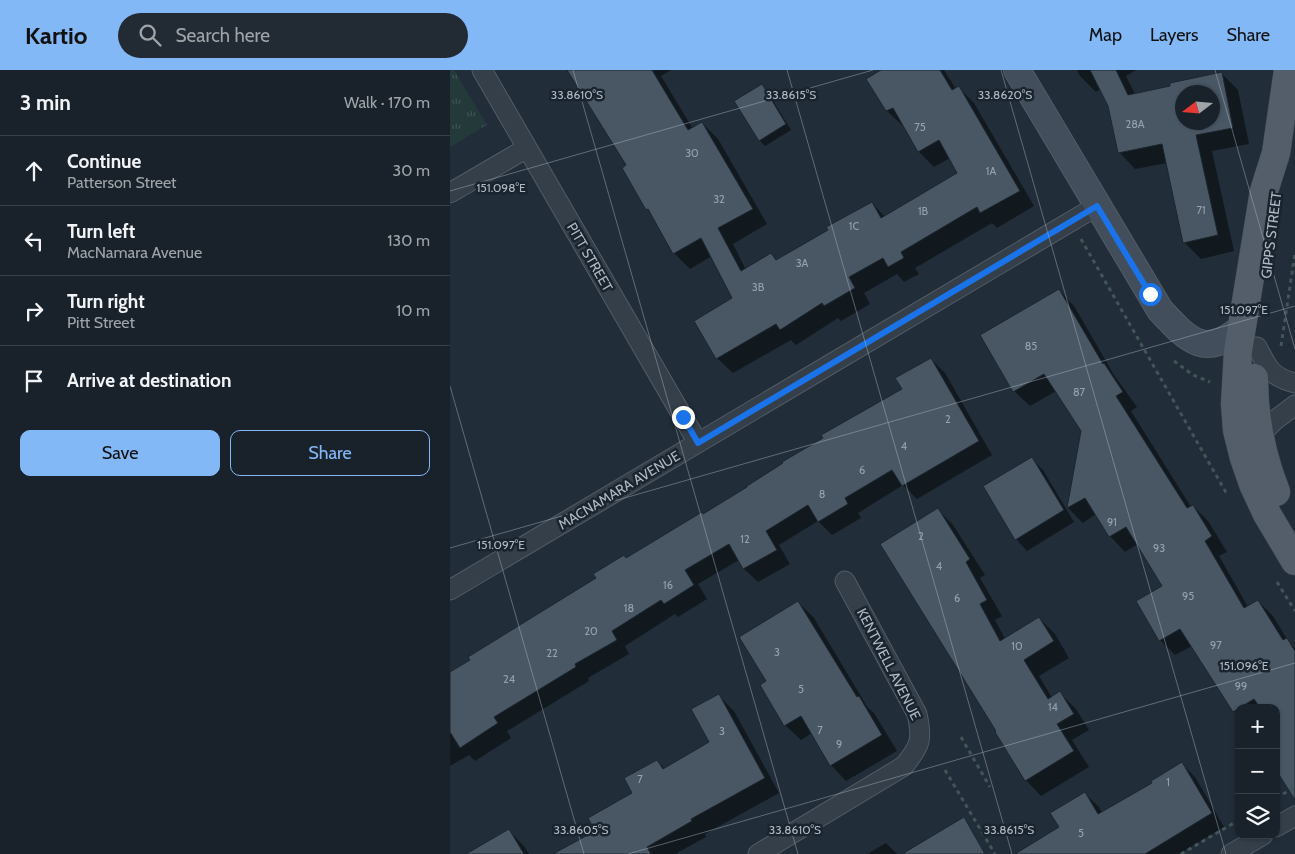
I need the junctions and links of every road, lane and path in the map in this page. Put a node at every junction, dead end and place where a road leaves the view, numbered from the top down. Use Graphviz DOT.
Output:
graph roads {
  1 [pos="482,70"];
  2 [pos="1016,70"];
  3 [pos="1288,70"];
  4 [pos="526,148"];
  5 [pos="450,193"];
  6 [pos="1097,206"];
  7 [pos="1080,238"];
  8 [pos="1295,253"];
  9 [pos="1260,342"];
  10 [pos="1174,361"];
  11 [pos="1295,384"];
  12 [pos="1235,404"];
  13 [pos="1295,406"];
  14 [pos="1258,437"];
  15 [pos="698,443"];
  16 [pos="1232,505"];
  17 [pos="1295,526"];
  18 [pos="1285,570"];
  19 [pos="845,581"];
  20 [pos="450,590"];
  21 [pos="1295,611"];
  22 [pos="961,737"];
  23 [pos="945,770"];
  24 [pos="990,787"];
  25 [pos="1295,787"];
  26 [pos="1280,796"];
  27 [pos="1295,816"];
  28 [pos="1235,822"];
  29 [pos="1280,825"];
  30 [pos="1256,839"];
  31 [pos="758,854"];
  32 [pos="995,854"];
  33 [pos="1181,854"];
  34 [pos="1231,854"];
  1 -- 4 [label="street, PITT STREET"];
  2 -- 6 [label="street"];
  3 -- 9 [label="main road, GIPPS STREET"];
  4 -- 5 [label="street"];
  4 -- 15 [label="street, PITT STREET"];
  6 -- 9 [label="street"];
  6 -- 15 [label="street, MACNAMARA AVENUE"];
  7 -- 16 [label="path"];
  8 -- 9 [label="path"];
  9 -- 11 [label="street"];
  9 -- 12 [label="main road"];
  9 -- 14 [label="main road"];
  10 -- 12 [label="path"];
  12 -- 18 [label="main road"];
  13 -- 14 [label="street"];
  14 -- 17 [label="main road"];
  15 -- 20 [label="street, MACNAMARA AVENUE"];
  18 -- 21 [label="path"];
  19 -- 31 [label="street, KENTWELL AVENUE"];
  22 -- 24 [label="path"];
  23 -- 32 [label="path"];
  25 -- 26 [label="path"];
  27 -- 29 [label="street"];
  28 -- 33 [label="path"];
  30 -- 34 [label="street"];
}
